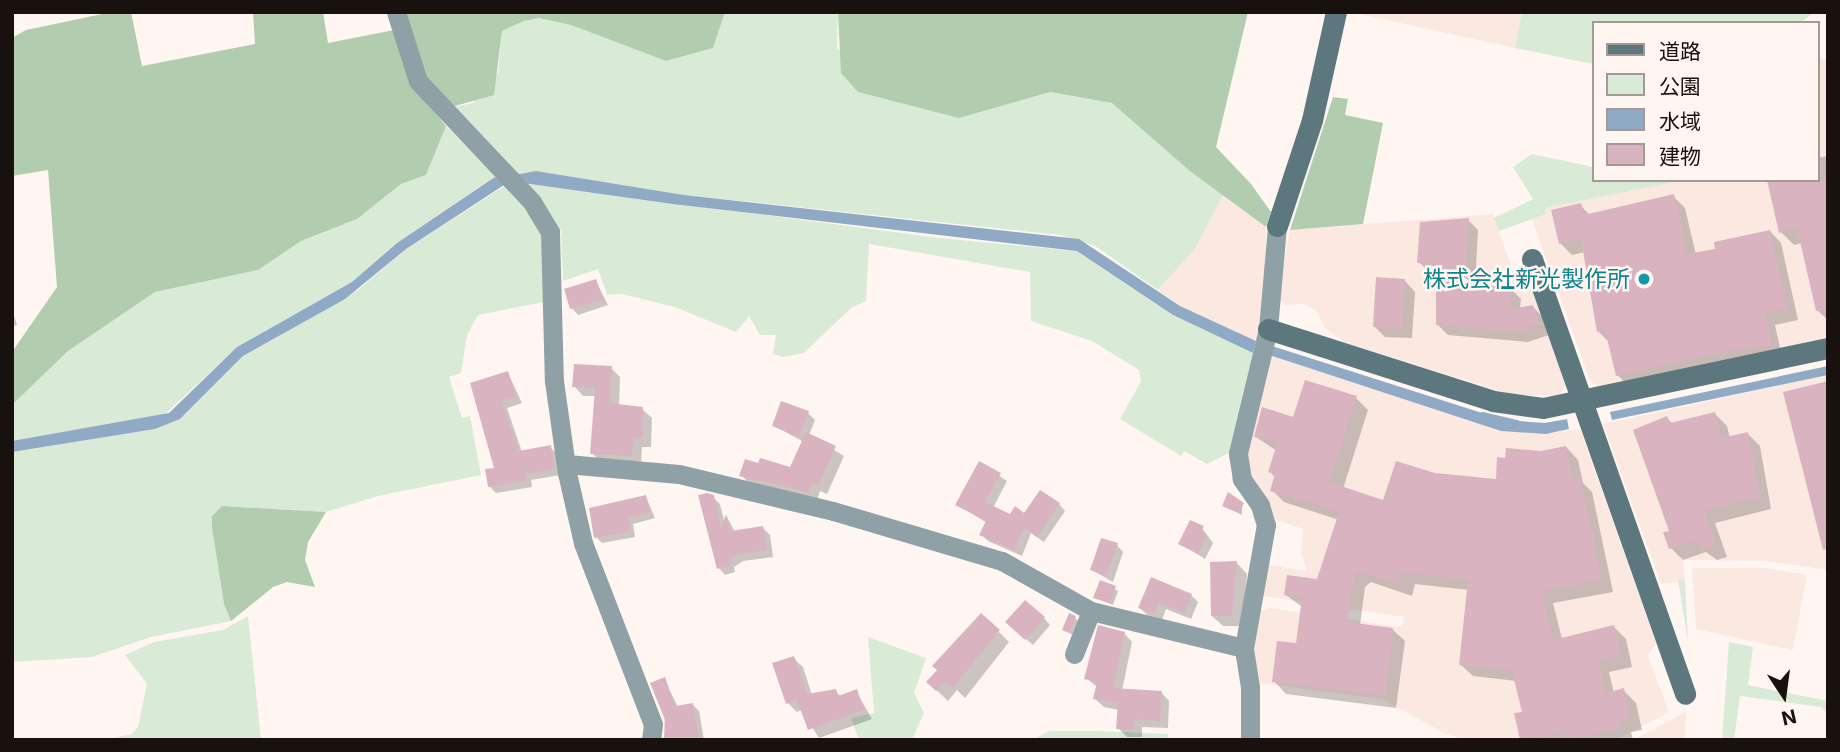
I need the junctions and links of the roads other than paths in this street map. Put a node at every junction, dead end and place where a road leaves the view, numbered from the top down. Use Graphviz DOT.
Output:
graph roads {
  1 [pos="396,12"];
  2 [pos="1336,12"];
  3 [pos="1277,226"];
  4 [pos="1532,259"];
  5 [pos="1268,329"];
  6 [pos="1828,348"];
  7 [pos="1582,400"];
  8 [pos="567,464"];
  9 [pos="1091,611"];
  10 [pos="1244,648"];
  11 [pos="1074,654"];
  12 [pos="1685,694"];
  13 [pos="650,740"];
  14 [pos="1250,740"];
  1 -- 8 [label="street"];
  2 -- 3 [label="street"];
  3 -- 5 [label="street"];
  4 -- 7 [label="street"];
  5 -- 7 [label="street"];
  5 -- 10 [label="street"];
  6 -- 7 [label="street"];
  7 -- 12 [label="street"];
  8 -- 9 [label="street"];
  8 -- 13 [label="street"];
  9 -- 10 [label="street"];
  9 -- 11 [label="street"];
  10 -- 14 [label="street"];
}
